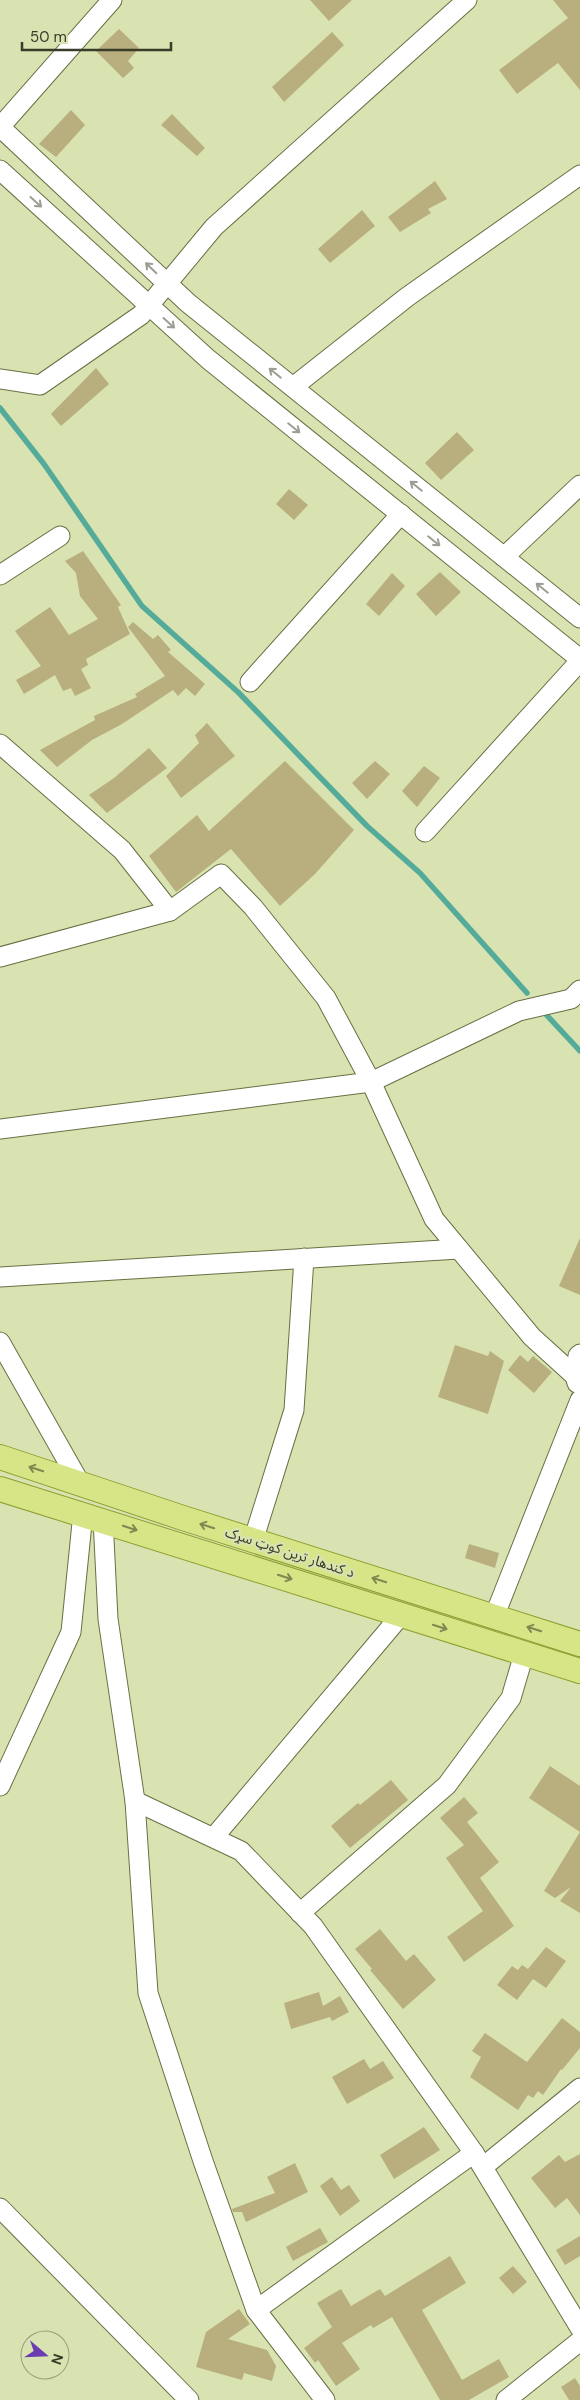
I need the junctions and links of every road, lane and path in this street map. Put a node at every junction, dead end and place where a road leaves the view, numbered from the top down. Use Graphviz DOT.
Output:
graph roads {
  1 [pos="112,0"];
  2 [pos="467,0"];
  3 [pos="0,127"];
  4 [pos="0,170"];
  5 [pos="580,175"];
  6 [pos="167,283"];
  7 [pos="149,305"];
  8 [pos="0,378"];
  9 [pos="294,387"];
  10 [pos="580,485"];
  11 [pos="400,514"];
  12 [pos="60,536"];
  13 [pos="504,557"];
  14 [pos="0,575"];
  15 [pos="580,618"];
  16 [pos="580,660"];
  17 [pos="250,682"];
  18 [pos="0,744"];
  19 [pos="425,832"];
  20 [pos="170,911"];
  21 [pos="0,957"];
  22 [pos="580,990"];
  23 [pos="372,1082"];
  24 [pos="0,1129"];
  25 [pos="459,1249"];
  26 [pos="304,1258"];
  27 [pos="0,1277"];
  28 [pos="0,1342"];
  29 [pos="580,1354"];
  30 [pos="577,1384"];
  31 [pos="580,1400"];
  32 [pos="0,1457"];
  33 [pos="81,1484"];
  34 [pos="0,1488"];
  35 [pos="93,1516"];
  36 [pos="253,1541"];
  37 [pos="402,1614"];
  38 [pos="494,1617"];
  39 [pos="580,1644"];
  40 [pos="524,1654"];
  41 [pos="580,1671"];
  42 [pos="0,1786"];
  43 [pos="135,1801"];
  44 [pos="214,1837"];
  45 [pos="300,1913"];
  46 [pos="580,2088"];
  47 [pos="479,2160"];
  48 [pos="0,2208"];
  49 [pos="256,2310"];
  50 [pos="580,2328"];
  51 [pos="580,2341"];
  52 [pos="189,2400"];
  53 [pos="325,2400"];
  54 [pos="506,2400"];
  1 -- 3 [label="street"];
  2 -- 6 [label="street"];
  6 -- 3 [label="street, one-way"];
  4 -- 7 [label="street, one-way"];
  5 -- 9 [label="street"];
  6 -- 7 [label="street"];
  9 -- 6 [label="street, one-way"];
  7 -- 8 [label="street"];
  7 -- 11 [label="street, one-way"];
  13 -- 9 [label="street, one-way"];
  10 -- 13 [label="street"];
  11 -- 16 [label="street, one-way"];
  11 -- 17 [label="street"];
  12 -- 14 [label="street"];
  15 -- 13 [label="street, one-way"];
  16 -- 19 [label="street"];
  18 -- 20 [label="street"];
  20 -- 21 [label="street"];
  20 -- 23 [label="street"];
  22 -- 23 [label="street"];
  23 -- 24 [label="street"];
  23 -- 25 [label="street"];
  25 -- 26 [label="street"];
  25 -- 30 [label="street"];
  26 -- 27 [label="street"];
  26 -- 36 [label="street"];
  28 -- 33 [label="street"];
  29 -- 30 [label="street"];
  31 -- 38 [label="street"];
  33 -- 32 [label="main road, د کندهار ترين کوټ سړک, one-way"];
  36 -- 33 [label="main road, د کندهار ترين کوټ سړک, one-way"];
  34 -- 35 [label="main road, د کندهار ترين کوټ سړک"];
  35 -- 37 [label="main road, د کندهار ترين کوټ سړک, one-way"];
  35 -- 42 [label="street"];
  35 -- 43 [label="street"];
  38 -- 36 [label="main road, د کندهار ترين کوټ سړک, one-way"];
  37 -- 40 [label="main road, د کندهار ترين کوټ سړک, one-way"];
  37 -- 44 [label="street"];
  39 -- 38 [label="main road, د کندهار ترين کوټ سړک, one-way"];
  40 -- 41 [label="main road, د کندهار ترين کوټ سړک"];
  40 -- 45 [label="street"];
  43 -- 44 [label="street"];
  43 -- 49 [label="street"];
  44 -- 45 [label="street"];
  45 -- 47 [label="street"];
  46 -- 47 [label="street"];
  47 -- 49 [label="street"];
  47 -- 50 [label="street"];
  48 -- 52 [label="street"];
  49 -- 53 [label="street"];
  51 -- 54 [label="street"];
}
